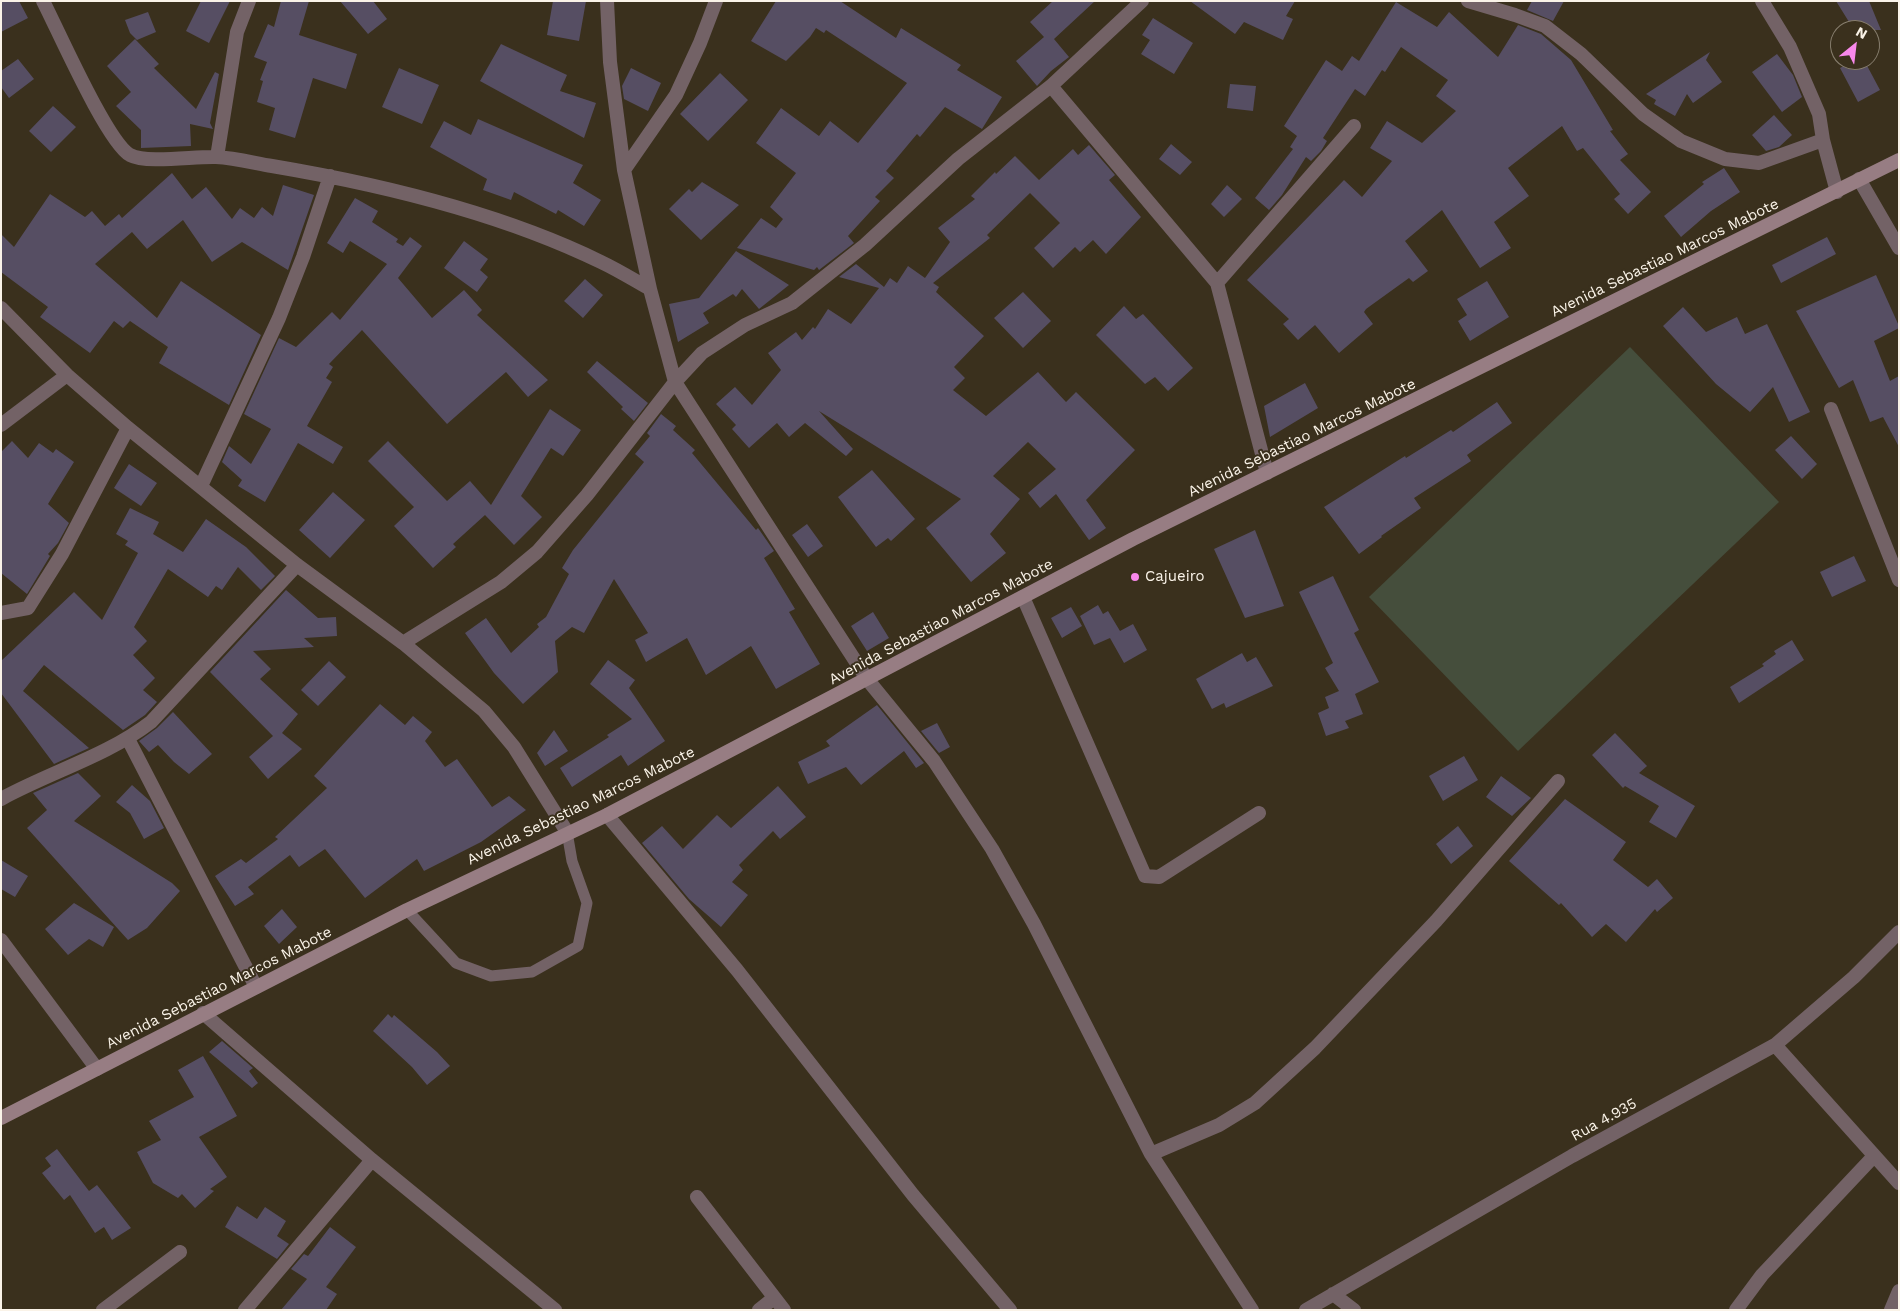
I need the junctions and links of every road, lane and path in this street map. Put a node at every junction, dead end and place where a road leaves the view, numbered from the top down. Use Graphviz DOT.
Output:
graph roads {
  1 [pos="44,1"];
  2 [pos="250,1"];
  3 [pos="607,1"];
  4 [pos="716,1"];
  5 [pos="1142,1"];
  6 [pos="1468,1"];
  7 [pos="1762,1"];
  8 [pos="1051,86"];
  9 [pos="1354,126"];
  10 [pos="1822,140"];
  11 [pos="217,157"];
  12 [pos="1899,160"];
  13 [pos="624,170"];
  14 [pos="330,176"];
  15 [pos="1860,179"];
  16 [pos="1837,192"];
  17 [pos="1899,248"];
  18 [pos="1218,283"];
  19 [pos="650,289"];
  20 [pos="1,308"];
  21 [pos="67,375"];
  22 [pos="675,382"];
  23 [pos="1830,409"];
  24 [pos="1,425"];
  25 [pos="128,428"];
  26 [pos="1267,473"];
  27 [pos="201,486"];
  28 [pos="297,565"];
  29 [pos="1899,580"];
  30 [pos="1023,597"];
  31 [pos="1,613"];
  32 [pos="403,643"];
  33 [pos="866,679"];
  34 [pos="128,739"];
  35 [pos="1558,781"];
  36 [pos="1,799"];
  37 [pos="1259,813"];
  38 [pos="607,814"];
  39 [pos="567,832"];
  40 [pos="407,910"];
  41 [pos="1899,932"];
  42 [pos="1,940"];
  43 [pos="256,987"];
  44 [pos="203,1013"];
  45 [pos="1775,1045"];
  46 [pos="97,1069"];
  47 [pos="1,1118"];
  48 [pos="1151,1154"];
  49 [pos="1874,1156"];
  50 [pos="372,1160"];
  51 [pos="1899,1183"];
  52 [pos="697,1197"];
  53 [pos="180,1252"];
  54 [pos="1899,1291"];
  55 [pos="1333,1294"];
  56 [pos="774,1298"];
  57 [pos="104,1310"];
  58 [pos="245,1310"];
  59 [pos="555,1310"];
  60 [pos="759,1310"];
  61 [pos="784,1310"];
  62 [pos="1010,1310"];
  63 [pos="1252,1310"];
  64 [pos="1306,1310"];
  65 [pos="1354,1310"];
  66 [pos="1736,1310"];
  67 [pos="1891,1310"];
  1 -- 11 [label="street"];
  2 -- 11 [label="street"];
  3 -- 13 [label="street"];
  4 -- 13 [label="street"];
  5 -- 8 [label="street"];
  6 -- 10 [label="street"];
  7 -- 10 [label="street"];
  8 -- 18 [label="street"];
  8 -- 22 [label="street"];
  9 -- 18 [label="street"];
  10 -- 16 [label="street"];
  11 -- 14 [label="street"];
  12 -- 15 [label="main road, Avenida Sebastiao Marcos Mabote"];
  13 -- 19 [label="street"];
  14 -- 19 [label="street"];
  14 -- 27 [label="street"];
  15 -- 16 [label="main road, Avenida Sebastiao Marcos Mabote"];
  15 -- 17 [label="street"];
  16 -- 26 [label="main road, Avenida Sebastiao Marcos Mabote"];
  18 -- 26 [label="street"];
  19 -- 22 [label="street"];
  20 -- 21 [label="street"];
  21 -- 24 [label="street"];
  21 -- 25 [label="street"];
  22 -- 32 [label="street"];
  22 -- 33 [label="street"];
  23 -- 29 [label="street"];
  25 -- 27 [label="street"];
  25 -- 31 [label="street"];
  26 -- 30 [label="main road, Avenida Sebastiao Marcos Mabote"];
  27 -- 28 [label="street"];
  28 -- 32 [label="street"];
  28 -- 34 [label="street"];
  30 -- 33 [label="main road, Avenida Sebastiao Marcos Mabote"];
  30 -- 37 [label="street"];
  32 -- 39 [label="street"];
  33 -- 38 [label="main road, Avenida Sebastiao Marcos Mabote"];
  33 -- 48 [label="street"];
  34 -- 36 [label="street"];
  34 -- 43 [label="street"];
  35 -- 48 [label="street"];
  38 -- 39 [label="main road, Avenida Sebastiao Marcos Mabote"];
  38 -- 62 [label="street"];
  39 -- 40 [label="main road, Avenida Sebastiao Marcos Mabote"];
  39 -- 40 [label="lane"];
  40 -- 43 [label="main road, Avenida Sebastiao Marcos Mabote"];
  41 -- 45 [label="street, Rua 4.935"];
  42 -- 46 [label="street"];
  43 -- 44 [label="main road, Avenida Sebastiao Marcos Mabote"];
  44 -- 46 [label="main road, Avenida Sebastiao Marcos Mabote"];
  44 -- 50 [label="street"];
  45 -- 49 [label="street"];
  45 -- 55 [label="street, Rua 4.935"];
  46 -- 47 [label="main road, Avenida Sebastiao Marcos Mabote"];
  48 -- 63 [label="street"];
  49 -- 51 [label="street"];
  49 -- 66 [label="street"];
  50 -- 58 [label="street"];
  50 -- 59 [label="street"];
  52 -- 56 [label="street"];
  53 -- 57 [label="street"];
  54 -- 67 [label="street"];
  55 -- 64 [label="street, Rua 4.935"];
  55 -- 65 [label="street"];
  56 -- 60 [label="street"];
  56 -- 61 [label="street"];
}
